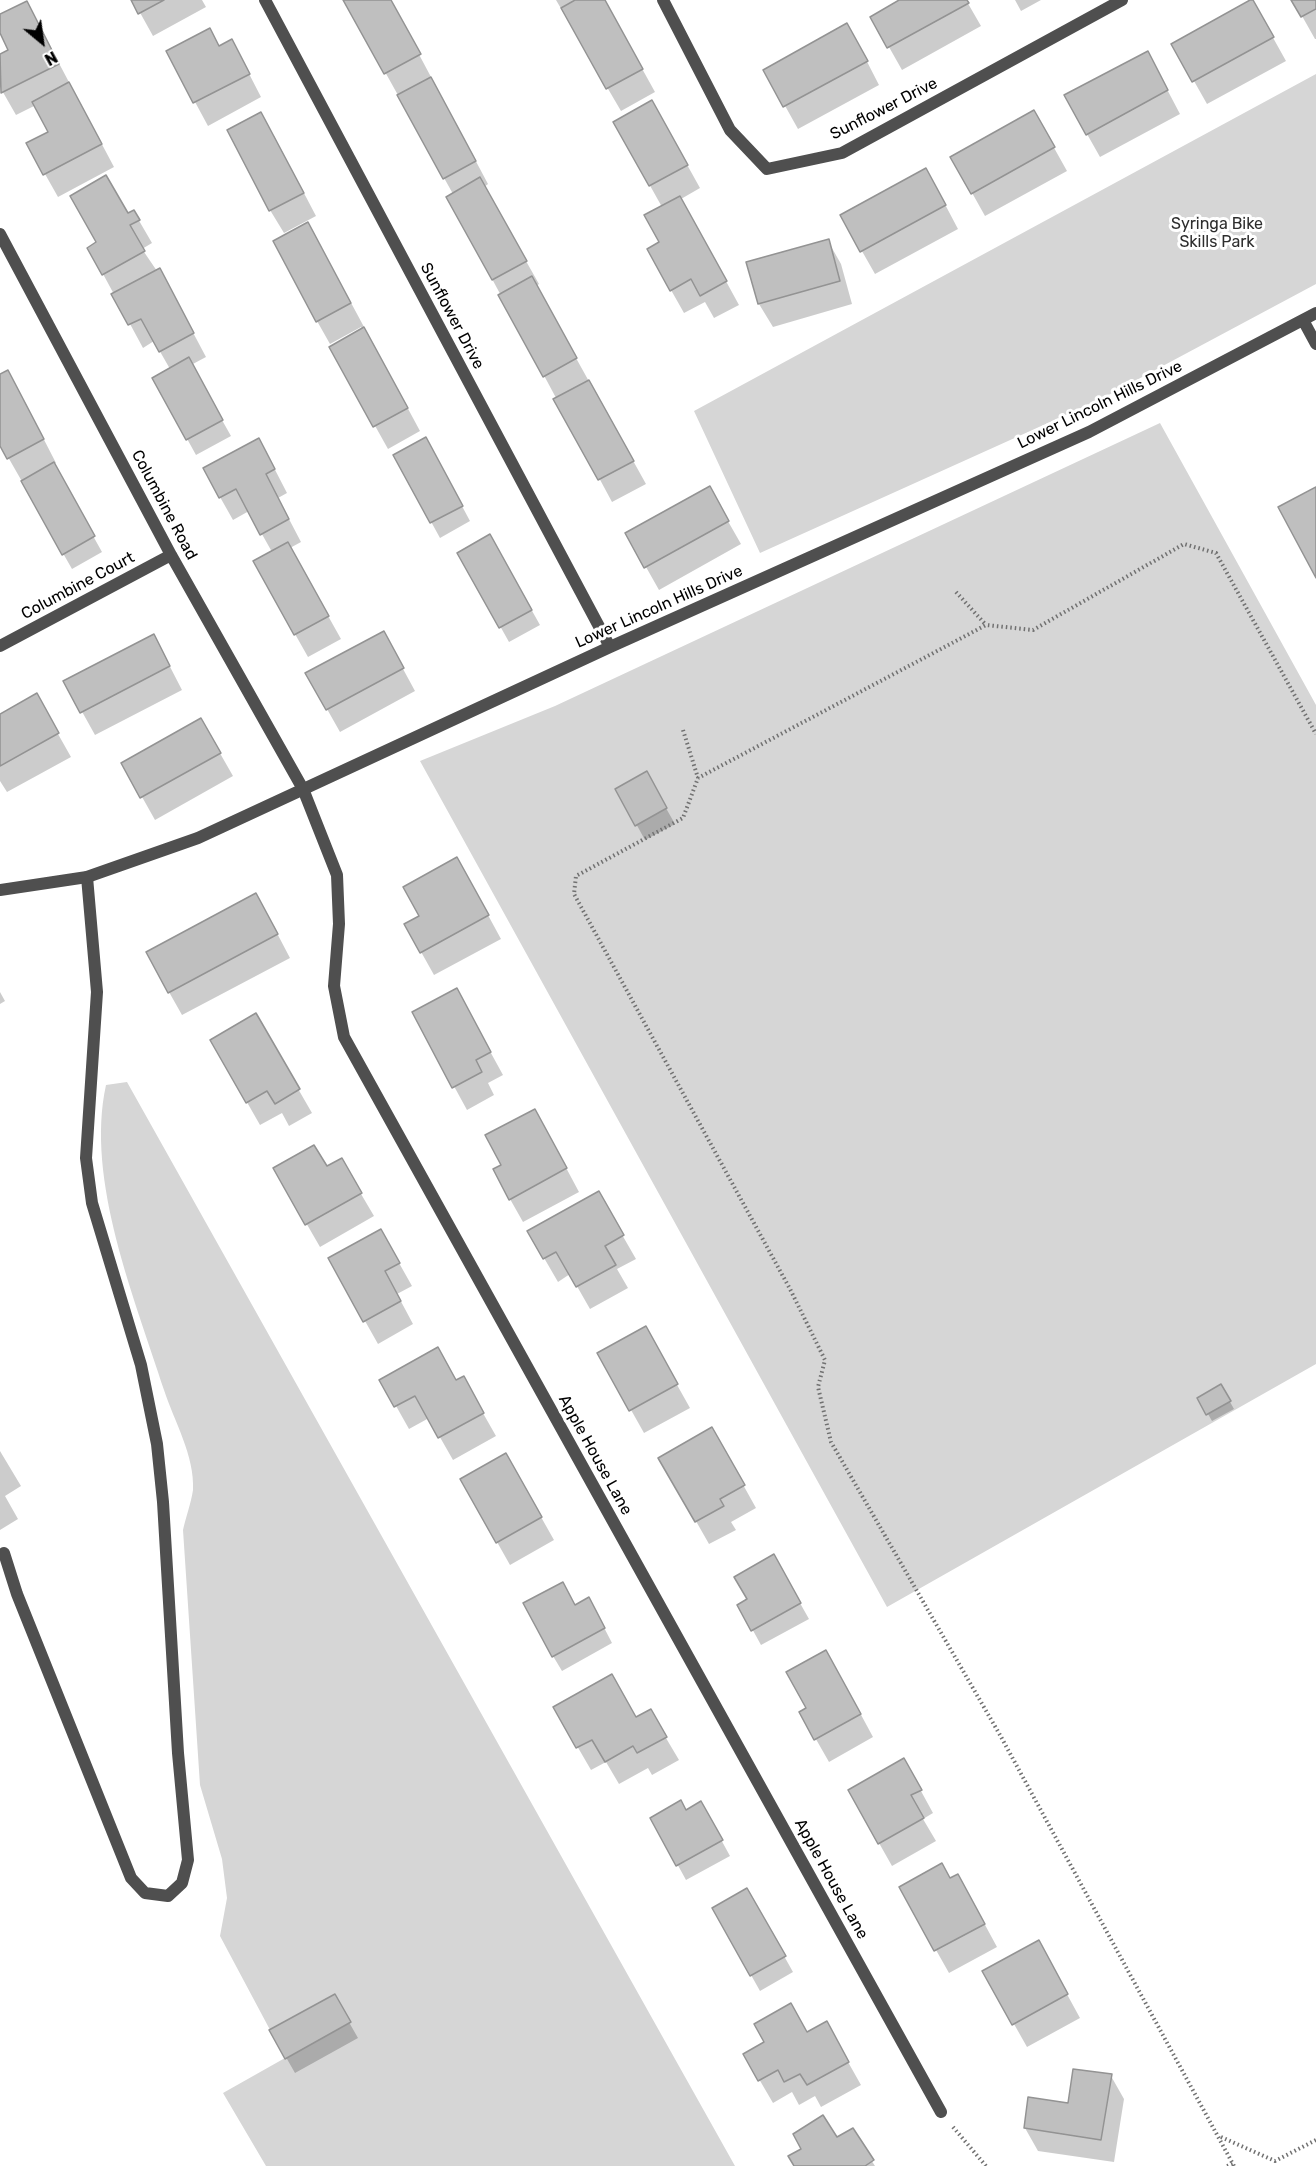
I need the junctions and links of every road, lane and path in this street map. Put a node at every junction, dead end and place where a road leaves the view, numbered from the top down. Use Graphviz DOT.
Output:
graph roads {
  1 [pos="265,0"];
  2 [pos="663,0"];
  3 [pos="1122,0"];
  4 [pos="0,234"];
  5 [pos="1316,313"];
  6 [pos="1303,320"];
  7 [pos="1316,344"];
  8 [pos="171,555"];
  9 [pos="956,592"];
  10 [pos="986,625"];
  11 [pos="0,646"];
  12 [pos="610,647"];
  13 [pos="683,730"];
  14 [pos="1316,734"];
  15 [pos="698,778"];
  16 [pos="303,789"];
  17 [pos="87,877"];
  18 [pos="0,890"];
  19 [pos="4,1553"];
  20 [pos="942,2112"];
  21 [pos="1220,2137"];
  22 [pos="1316,2140"];
  23 [pos="1233,2165"];
  24 [pos="986,2166"];
  25 [pos="1227,2166"];
  1 -- 12 [label="street, Sunflower Drive"];
  2 -- 3 [label="street, Sunflower Drive"];
  4 -- 8 [label="street, Columbine Road"];
  5 -- 6 [label="street, Lower Lincoln Hills Drive"];
  6 -- 7 [label="street"];
  6 -- 12 [label="street, Lower Lincoln Hills Drive"];
  8 -- 11 [label="street, Columbine Court"];
  8 -- 16 [label="street, Columbine Road"];
  9 -- 10 [label="path"];
  10 -- 14 [label="path"];
  10 -- 15 [label="path"];
  12 -- 16 [label="street, Lower Lincoln Hills Drive"];
  13 -- 15 [label="path"];
  15 -- 21 [label="path"];
  16 -- 17 [label="street, Lower Lincoln Hills Drive"];
  16 -- 20 [label="street, Apple House Lane"];
  17 -- 18 [label="street, Lower Lincoln Hills Drive"];
  17 -- 19 [label="street"];
  20 -- 24 [label="path"];
  21 -- 22 [label="path"];
  21 -- 23 [label="path"];
  23 -- 25 [label="path"];
}
